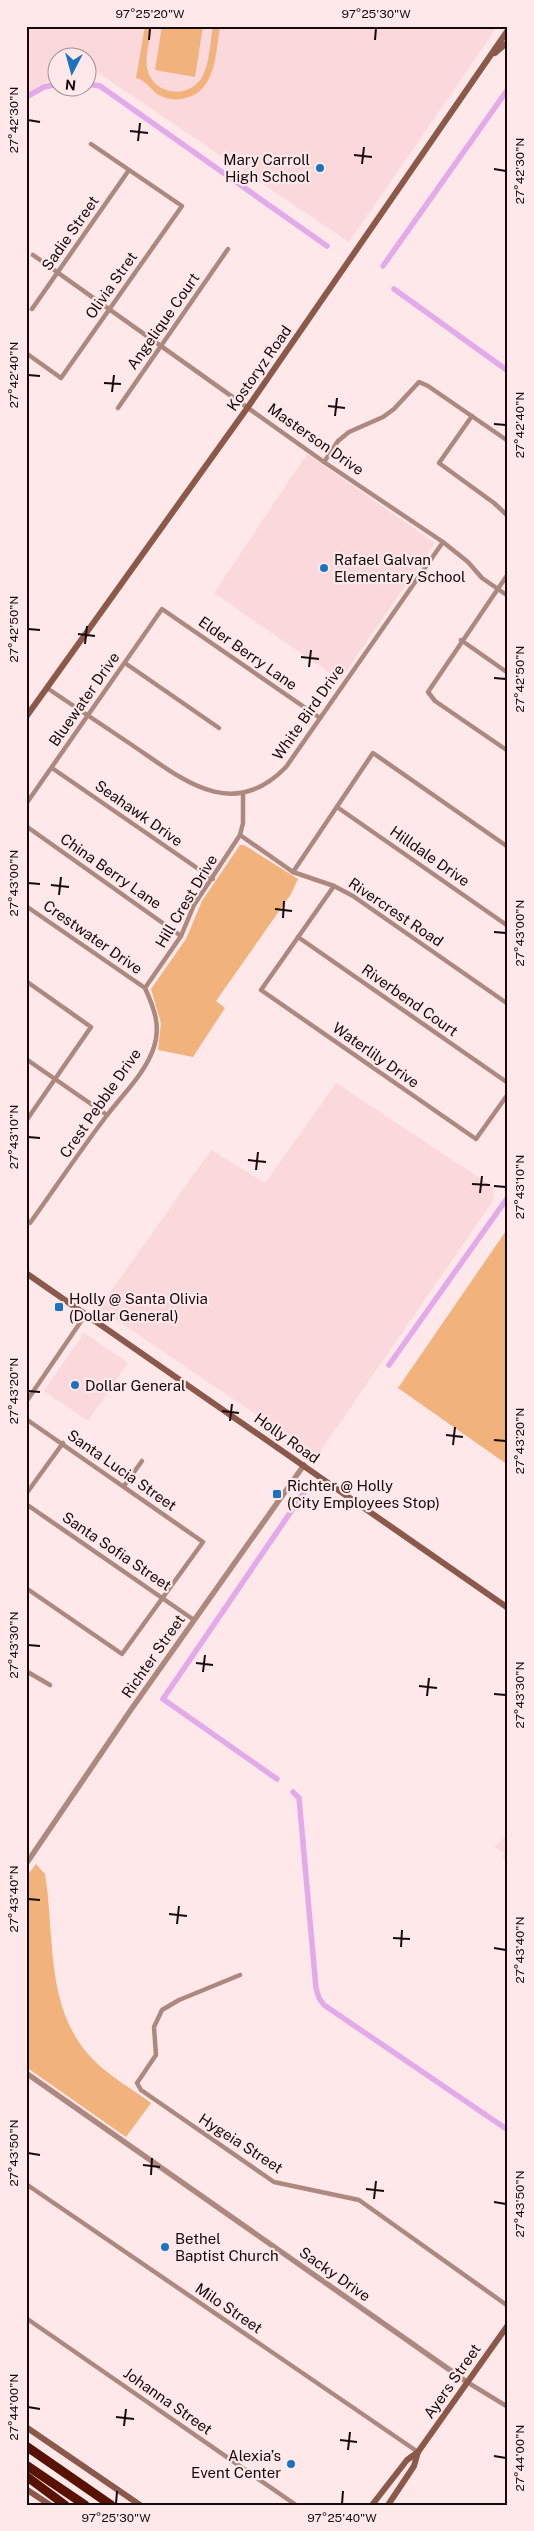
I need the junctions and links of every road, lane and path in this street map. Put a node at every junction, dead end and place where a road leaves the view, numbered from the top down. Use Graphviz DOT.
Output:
graph roads {
  1 [pos="502,26"];
  2 [pos="508,30"];
  3 [pos="505,41"];
  4 [pos="91,144"];
  5 [pos="129,170"];
  6 [pos="228,249"];
  7 [pos="33,255"];
  8 [pos="58,273"];
  9 [pos="32,309"];
  10 [pos="109,309"];
  11 [pos="161,345"];
  12 [pos="26,352"];
  13 [pos="248,407"];
  14 [pos="118,408"];
  15 [pos="472,416"];
  16 [pos="508,441"];
  17 [pos="324,462"];
  18 [pos="508,516"];
  19 [pos="443,542"];
  20 [pos="508,574"];
  21 [pos="498,589"];
  22 [pos="508,596"];
  23 [pos="162,609"];
  24 [pos="461,640"];
  25 [pos="125,663"];
  26 [pos="508,673"];
  27 [pos="46,688"];
  28 [pos="88,715"];
  29 [pos="26,717"];
  30 [pos="320,718"];
  31 [pos="219,728"];
  32 [pos="508,751"];
  33 [pos="52,768"];
  34 [pos="243,794"];
  35 [pos="26,804"];
  36 [pos="337,807"];
  37 [pos="26,826"];
  38 [pos="240,835"];
  39 [pos="508,847"];
  40 [pos="293,872"];
  41 [pos="212,878"];
  42 [pos="334,886"];
  43 [pos="26,906"];
  44 [pos="508,926"];
  45 [pos="181,936"];
  46 [pos="298,937"];
  47 [pos="26,981"];
  48 [pos="145,988"];
  49 [pos="508,1004"];
  50 [pos="26,1059"];
  51 [pos="55,1079"];
  52 [pos="508,1083"];
  53 [pos="508,1094"];
  54 [pos="107,1115"];
  55 [pos="26,1120"];
  56 [pos="28,1222"];
  57 [pos="26,1273"];
  58 [pos="86,1314"];
  59 [pos="26,1402"];
  60 [pos="26,1418"];
  61 [pos="63,1443"];
  62 [pos="142,1461"];
  63 [pos="304,1465"];
  64 [pos="124,1486"];
  65 [pos="26,1494"];
  66 [pos="26,1504"];
  67 [pos="26,1588"];
  68 [pos="163,1597"];
  69 [pos="508,1608"];
  70 [pos="194,1620"];
  71 [pos="27,1672"];
  72 [pos="50,1685"];
  73 [pos="27,1861"];
  74 [pos="240,1975"];
  75 [pos="26,2073"];
  76 [pos="26,2184"];
  77 [pos="508,2306"];
  78 [pos="26,2318"];
  79 [pos="508,2325"];
  80 [pos="467,2382"];
  81 [pos="508,2407"];
  82 [pos="26,2427"];
  83 [pos="26,2446"];
  84 [pos="418,2452"];
  85 [pos="26,2465"];
  86 [pos="26,2476"];
  87 [pos="26,2489"];
  88 [pos="50,2505"];
  89 [pos="65,2505"];
  90 [pos="85,2505"];
  91 [pos="111,2505"];
  92 [pos="140,2505"];
  93 [pos="296,2505"];
  94 [pos="372,2505"];
  95 [pos="388,2505"];
  1 -- 3 [label="main road"];
  2 -- 3 [label="main road, Kostoryz Road"];
  3 -- 13 [label="main road, Kostoryz Road"];
  4 -- 5 [label="street"];
  5 -- 8 [label="street, Sadie Street"];
  5 -- 10 [label="street, Olivia Stret"];
  6 -- 11 [label="street, Angelique Court"];
  7 -- 8 [label="street, Masterson Drive"];
  8 -- 9 [label="street, Sadie Street"];
  8 -- 10 [label="street, Masterson Drive"];
  10 -- 11 [label="street, Masterson Drive"];
  10 -- 12 [label="street, Olivia Stret"];
  11 -- 13 [label="street, Masterson Drive"];
  11 -- 14 [label="street, Angelique Court"];
  13 -- 17 [label="street, Masterson Drive"];
  13 -- 27 [label="main road, Kostoryz Road"];
  15 -- 16 [label="street"];
  15 -- 17 [label="street"];
  15 -- 18 [label="street"];
  17 -- 19 [label="street, Masterson Drive"];
  19 -- 21 [label="street, Masterson Drive"];
  19 -- 30 [label="street, White Bird Drive"];
  20 -- 21 [label="street"];
  21 -- 22 [label="street, Masterson Drive"];
  21 -- 24 [label="street"];
  23 -- 25 [label="street, Bluewater Drive"];
  23 -- 30 [label="street, Elder Berry Lane"];
  24 -- 26 [label="street"];
  24 -- 32 [label="street"];
  25 -- 28 [label="street, Bluewater Drive"];
  25 -- 31 [label="street"];
  27 -- 28 [label="street, White Bird Drive"];
  27 -- 29 [label="main road, Kostoryz Road"];
  28 -- 33 [label="street, Bluewater Drive"];
  28 -- 34 [label="street, White Bird Drive"];
  30 -- 34 [label="street, White Bird Drive"];
  33 -- 35 [label="street, Bluewater Drive"];
  33 -- 41 [label="street, Seahawk Drive"];
  34 -- 38 [label="street, Hill Crest Drive"];
  36 -- 39 [label="street"];
  36 -- 40 [label="street"];
  36 -- 44 [label="street, Hilldale Drive"];
  37 -- 45 [label="street, China Berry Lane"];
  38 -- 40 [label="street, Rivercrest Road"];
  38 -- 41 [label="street, Hill Crest Drive"];
  40 -- 42 [label="street, Rivercrest Road"];
  41 -- 45 [label="street, Hill Crest Drive"];
  42 -- 46 [label="street"];
  42 -- 49 [label="street, Rivercrest Road"];
  43 -- 48 [label="street, Crestwater Drive"];
  45 -- 48 [label="street, Hill Crest Drive"];
  46 -- 52 [label="street, Riverbend Court"];
  46 -- 53 [label="street, Waterlily Drive"];
  47 -- 51 [label="street"];
  48 -- 54 [label="street, Crest Pebble Drive"];
  50 -- 51 [label="street"];
  51 -- 54 [label="street"];
  51 -- 55 [label="street"];
  54 -- 56 [label="street, Crest Pebble Drive"];
  57 -- 58 [label="main road, Holly Road"];
  58 -- 59 [label="street"];
  58 -- 63 [label="main road, Holly Road"];
  60 -- 61 [label="street, Santa Lucia Street"];
  61 -- 64 [label="street, Santa Lucia Street"];
  61 -- 65 [label="street"];
  62 -- 64 [label="street"];
  63 -- 69 [label="main road, Holly Road"];
  63 -- 70 [label="street, Richter Street"];
  64 -- 68 [label="street, Santa Lucia Street"];
  66 -- 68 [label="street, Santa Sofia Street"];
  67 -- 68 [label="street"];
  68 -- 70 [label="street, Santa Sofia Street"];
  70 -- 73 [label="street, Richter Street"];
  71 -- 72 [label="street"];
  74 -- 77 [label="street, Hygeia Street"];
  75 -- 80 [label="street, Sacky Drive"];
  76 -- 84 [label="street, Milo Street"];
  78 -- 93 [label="street, Johanna Street"];
  79 -- 80 [label="main road, Ayers Street"];
  80 -- 81 [label="street, Sacky Drive"];
  80 -- 84 [label="main road, Ayers Street"];
  82 -- 92 [label="main road"];
  83 -- 91 [label="highway"];
  84 -- 94 [label="main road, Ayers Street"];
  84 -- 95 [label="main road, Ayers Street"];
  85 -- 90 [label="highway"];
  86 -- 89 [label="highway"];
  87 -- 88 [label="main road"];
}
